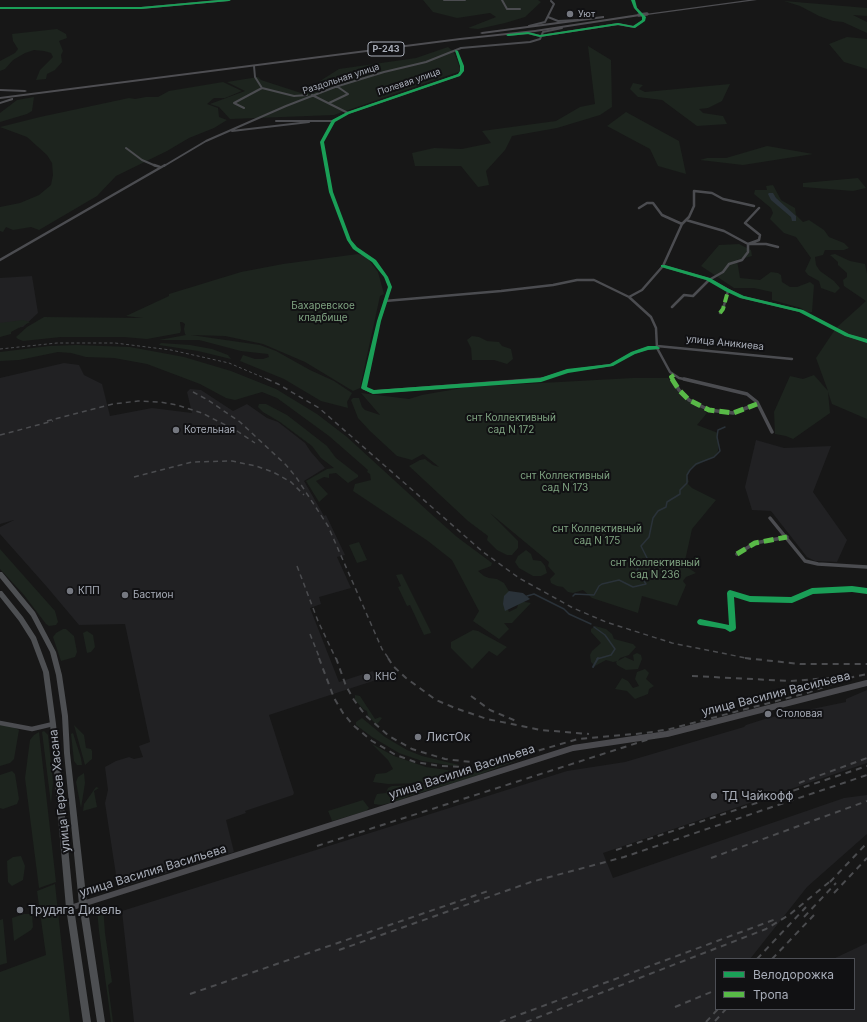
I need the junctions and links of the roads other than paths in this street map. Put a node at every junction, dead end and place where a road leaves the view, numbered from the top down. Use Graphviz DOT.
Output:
graph roads {
  1 [pos="229,0"];
  2 [pos="444,0"];
  3 [pos="465,0"];
  4 [pos="502,0"];
  5 [pos="551,0"];
  6 [pos="633,0"];
  7 [pos="743,0"];
  8 [pos="755,0"];
  9 [pos="0,8"];
  10 [pos="520,9"];
  11 [pos="646,14"];
  12 [pos="638,15"];
  13 [pos="548,17"];
  14 [pos="580,20"];
  15 [pos="529,26"];
  16 [pos="562,28"];
  17 [pos="508,35"];
  18 [pos="540,36"];
  19 [pos="454,51"];
  20 [pos="254,66"];
  21 [pos="335,87"];
  22 [pos="262,88"];
  23 [pos="0,90"];
  24 [pos="41,91"];
  25 [pos="52,91"];
  26 [pos="312,95"];
  27 [pos="0,96"];
  28 [pos="0,103"];
  29 [pos="329,103"];
  30 [pos="244,108"];
  31 [pos="348,113"];
  32 [pos="276,121"];
  33 [pos="333,121"];
  34 [pos="308,122"];
  35 [pos="227,132"];
  36 [pos="126,148"];
  37 [pos="160,167"];
  38 [pos="754,206"];
  39 [pos="639,208"];
  40 [pos="759,208"];
  41 [pos="686,220"];
  42 [pos="682,224"];
  43 [pos="748,244"];
  44 [pos="778,247"];
  45 [pos="0,260"];
  46 [pos="663,266"];
  47 [pos="709,280"];
  48 [pos="728,291"];
  49 [pos="629,297"];
  50 [pos="385,301"];
  51 [pos="672,307"];
  52 [pos="720,313"];
  53 [pos="656,340"];
  54 [pos="867,341"];
  55 [pos="657,347"];
  56 [pos="648,348"];
  57 [pos="792,359"];
  58 [pos="674,375"];
  59 [pos="757,404"];
  60 [pos="772,432"];
  61 [pos="770,518"];
  62 [pos="787,537"];
  63 [pos="737,554"];
  64 [pos="867,566"];
  65 [pos="0,574"];
  66 [pos="867,591"];
  67 [pos="0,592"];
  68 [pos="700,622"];
  69 [pos="867,683"];
  70 [pos="0,723"];
  71 [pos="53,724"];
  72 [pos="83,904"];
  73 [pos="70,908"];
  74 [pos="87,1022"];
  75 [pos="101,1022"];
  1 -- 9 [label="street"];
  2 -- 3 [label="street"];
  4 -- 10 [label="street"];
  5 -- 13 [label="street"];
  6 -- 18 [label="street"];
  7 -- 11 [label="highway, Р-243"];
  8 -- 11 [label="highway, Р-243"];
  11 -- 12 [label="highway, Р-243, bridge"];
  12 -- 14 [label="highway, Р-243"];
  12 -- 16 [label="highway, Р-243"];
  13 -- 14 [label="street"];
  13 -- 15 [label="street"];
  14 -- 15 [label="highway, Р-243"];
  15 -- 24 [label="highway, Р-243"];
  16 -- 17 [label="highway, Р-243"];
  16 -- 18 [label="street"];
  17 -- 18 [label="street"];
  17 -- 20 [label="highway, Р-243"];
  18 -- 19 [label="street, Раздольная улица"];
  19 -- 21 [label="street, Раздольная улица"];
  19 -- 31 [label="street, Полевая улица"];
  20 -- 22 [label="street"];
  20 -- 25 [label="highway, Р-243"];
  21 -- 26 [label="street, Раздольная улица"];
  21 -- 29 [label="street"];
  22 -- 26 [label="street"];
  22 -- 30 [label="street"];
  23 -- 24 [label="highway"];
  24 -- 27 [label="highway, Р-243"];
  25 -- 27 [label="highway, Р-243"];
  25 -- 28 [label="highway"];
  26 -- 29 [label="street"];
  26 -- 35 [label="street, Раздольная улица"];
  29 -- 31 [label="street"];
  31 -- 33 [label="street, Полевая улица"];
  32 -- 34 [label="street"];
  33 -- 34 [label="street"];
  33 -- 50 [label="street"];
  34 -- 35 [label="street"];
  35 -- 37 [label="street, Раздольная улица"];
  36 -- 37 [label="street"];
  37 -- 45 [label="street, Раздольная улица"];
  38 -- 41 [label="street"];
  39 -- 42 [label="street"];
  40 -- 43 [label="street"];
  41 -- 42 [label="street"];
  41 -- 43 [label="street"];
  42 -- 46 [label="street"];
  43 -- 44 [label="street"];
  43 -- 47 [label="street"];
  46 -- 47 [label="street"];
  46 -- 49 [label="street"];
  47 -- 48 [label="street"];
  47 -- 51 [label="street"];
  48 -- 52 [label="street"];
  48 -- 54 [label="street"];
  49 -- 50 [label="street"];
  49 -- 53 [label="street"];
  50 -- 56 [label="street"];
  53 -- 55 [label="street"];
  53 -- 56 [label="street"];
  55 -- 56 [label="street, улица Аникиева"];
  55 -- 57 [label="street, улица Аникиева"];
  55 -- 58 [label="street"];
  58 -- 59 [label="street"];
  58 -- 59 [label="street"];
  59 -- 60 [label="street"];
  61 -- 62 [label="street"];
  62 -- 63 [label="street"];
  62 -- 64 [label="street"];
  65 -- 72 [label="main road, улица Героев Хасана"];
  66 -- 68 [label="street"];
  67 -- 71 [label="main road, улица Героев Хасана"];
  69 -- 72 [label="main road, улица Василия Васильева"];
  70 -- 71 [label="street"];
  71 -- 73 [label="main road, улица Героев Хасана"];
  72 -- 73 [label="main road, улица Василия Васильева"];
  72 -- 75 [label="main road, улица Героев Хасана"];
  73 -- 74 [label="main road, улица Героев Хасана"];
}
